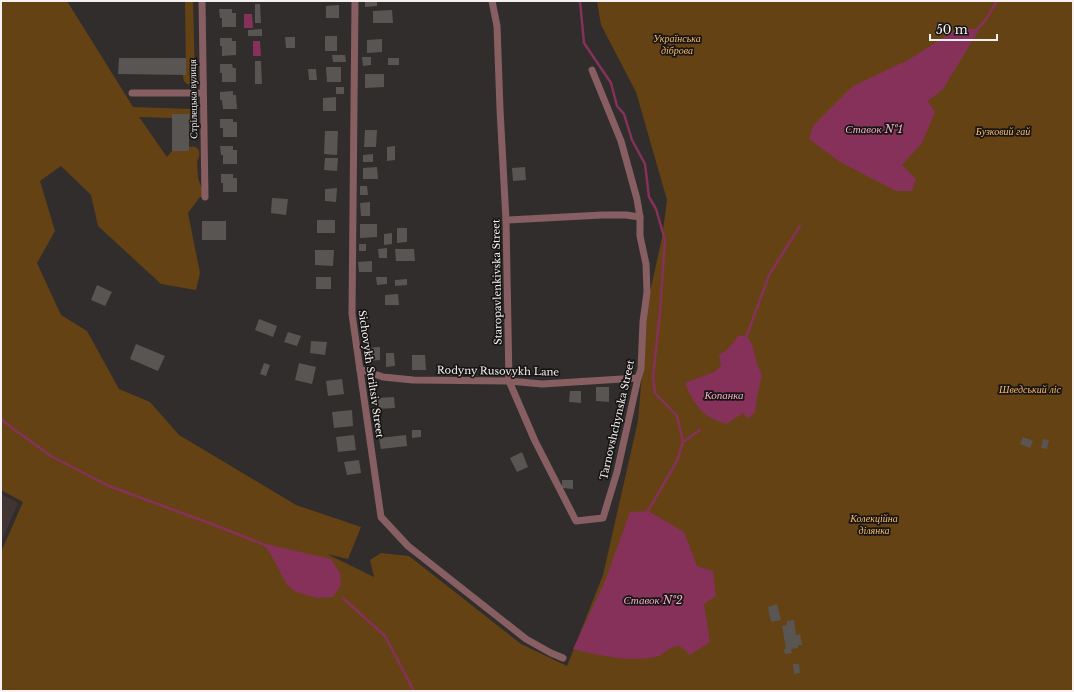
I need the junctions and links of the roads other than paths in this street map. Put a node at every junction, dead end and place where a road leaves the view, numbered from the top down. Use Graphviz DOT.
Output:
graph roads {
  1 [pos="202,1"];
  2 [pos="355,1"];
  3 [pos="492,1"];
  4 [pos="592,70"];
  5 [pos="132,93"];
  6 [pos="203,93"];
  7 [pos="206,197"];
  8 [pos="640,218"];
  9 [pos="506,220"];
  10 [pos="360,369"];
  11 [pos="638,378"];
  12 [pos="509,381"];
  13 [pos="603,518"];
  14 [pos="563,658"];
  1 -- 6 [label="street, Стрілецька вулиця"];
  2 -- 10 [label="street, Sichovykh Striltsiv Street"];
  3 -- 9 [label="street, Staropavlenkivska Street"];
  4 -- 8 [label="street, Tarnovshchynska Street"];
  5 -- 6 [label="street"];
  6 -- 7 [label="street, Стрілецька вулиця"];
  8 -- 9 [label="street"];
  8 -- 11 [label="street, Tarnovshchynska Street"];
  9 -- 12 [label="street, Staropavlenkivska Street"];
  10 -- 12 [label="street, Rodyny Rusovykh Lane"];
  10 -- 14 [label="street, Sichovykh Striltsiv Street"];
  11 -- 12 [label="street, Rodyny Rusovykh Lane"];
  11 -- 13 [label="street, Tarnovshchynska Street"];
  12 -- 13 [label="street, Staropavlenkivska Street"];
}
